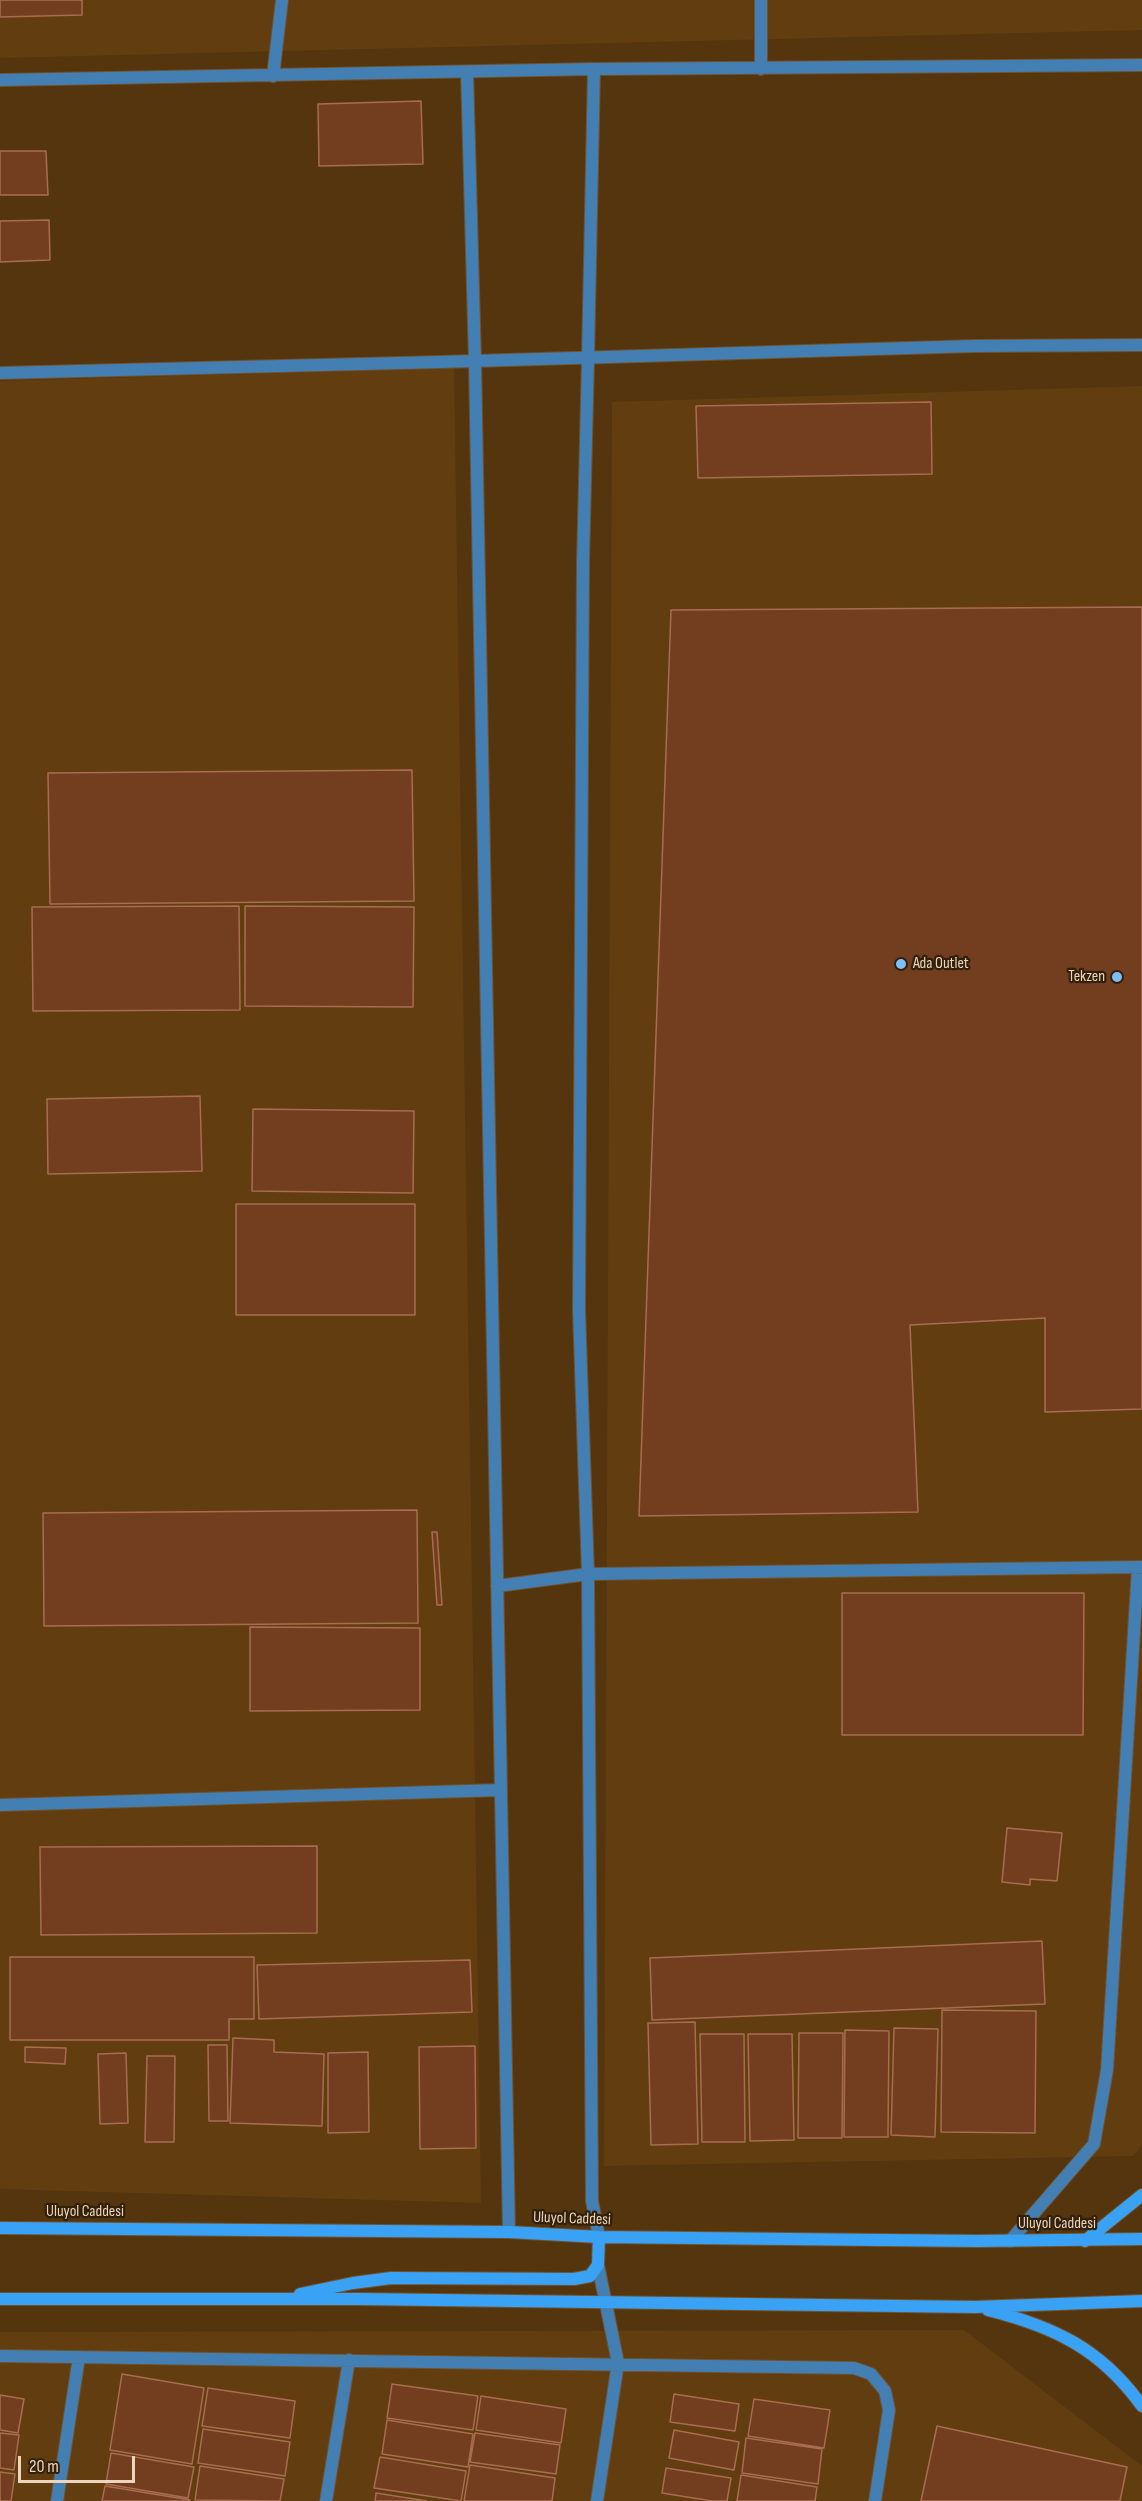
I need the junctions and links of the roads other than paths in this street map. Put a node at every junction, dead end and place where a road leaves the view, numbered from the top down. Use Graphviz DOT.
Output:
graph roads {
  1 [pos="282,0"];
  2 [pos="761,0"];
  3 [pos="1142,64"];
  4 [pos="594,69"];
  5 [pos="761,69"];
  6 [pos="467,72"];
  7 [pos="273,76"];
  8 [pos="0,80"];
  9 [pos="1142,345"];
  10 [pos="588,358"];
  11 [pos="475,361"];
  12 [pos="0,373"];
  13 [pos="1140,1567"];
  14 [pos="588,1574"];
  15 [pos="497,1586"];
  16 [pos="501,1790"];
  17 [pos="0,1805"];
  18 [pos="1142,2195"];
  19 [pos="0,2228"];
  20 [pos="508,2232"];
  21 [pos="599,2237"];
  22 [pos="1142,2240"];
  23 [pos="1010,2241"];
  24 [pos="1085,2241"];
  25 [pos="598,2265"];
  26 [pos="0,2298"];
  27 [pos="276,2299"];
  28 [pos="1142,2301"];
  29 [pos="605,2302"];
  30 [pos="975,2307"];
  31 [pos="0,2356"];
  32 [pos="80,2357"];
  33 [pos="349,2360"];
  34 [pos="618,2363"];
  35 [pos="1142,2406"];
  36 [pos="57,2501"];
  37 [pos="326,2501"];
  38 [pos="597,2501"];
  39 [pos="875,2501"];
  1 -- 7 [label="street"];
  2 -- 5 [label="street"];
  3 -- 5 [label="street"];
  4 -- 5 [label="street"];
  4 -- 6 [label="street"];
  4 -- 10 [label="street"];
  6 -- 7 [label="street"];
  6 -- 11 [label="street"];
  7 -- 8 [label="street"];
  9 -- 10 [label="street"];
  10 -- 11 [label="street"];
  10 -- 14 [label="street"];
  11 -- 12 [label="street"];
  11 -- 15 [label="street"];
  13 -- 14 [label="street"];
  13 -- 23 [label="street"];
  14 -- 15 [label="street"];
  14 -- 21 [label="street"];
  15 -- 16 [label="street"];
  16 -- 17 [label="street"];
  16 -- 20 [label="street"];
  18 -- 24 [label="main road"];
  19 -- 20 [label="main road, Uluyol Caddesi"];
  20 -- 21 [label="main road, Uluyol Caddesi"];
  21 -- 23 [label="main road, Uluyol Caddesi"];
  21 -- 25 [label="main road"];
  22 -- 24 [label="main road, Uluyol Caddesi"];
  23 -- 24 [label="main road, Uluyol Caddesi"];
  25 -- 27 [label="main road"];
  25 -- 29 [label="street"];
  26 -- 27 [label="main road"];
  27 -- 29 [label="main road"];
  28 -- 30 [label="main road"];
  29 -- 30 [label="main road"];
  29 -- 34 [label="street"];
  30 -- 35 [label="main road"];
  31 -- 32 [label="street"];
  32 -- 33 [label="street"];
  32 -- 36 [label="street"];
  33 -- 34 [label="street"];
  33 -- 37 [label="street"];
  34 -- 38 [label="street"];
  34 -- 39 [label="street"];
}
